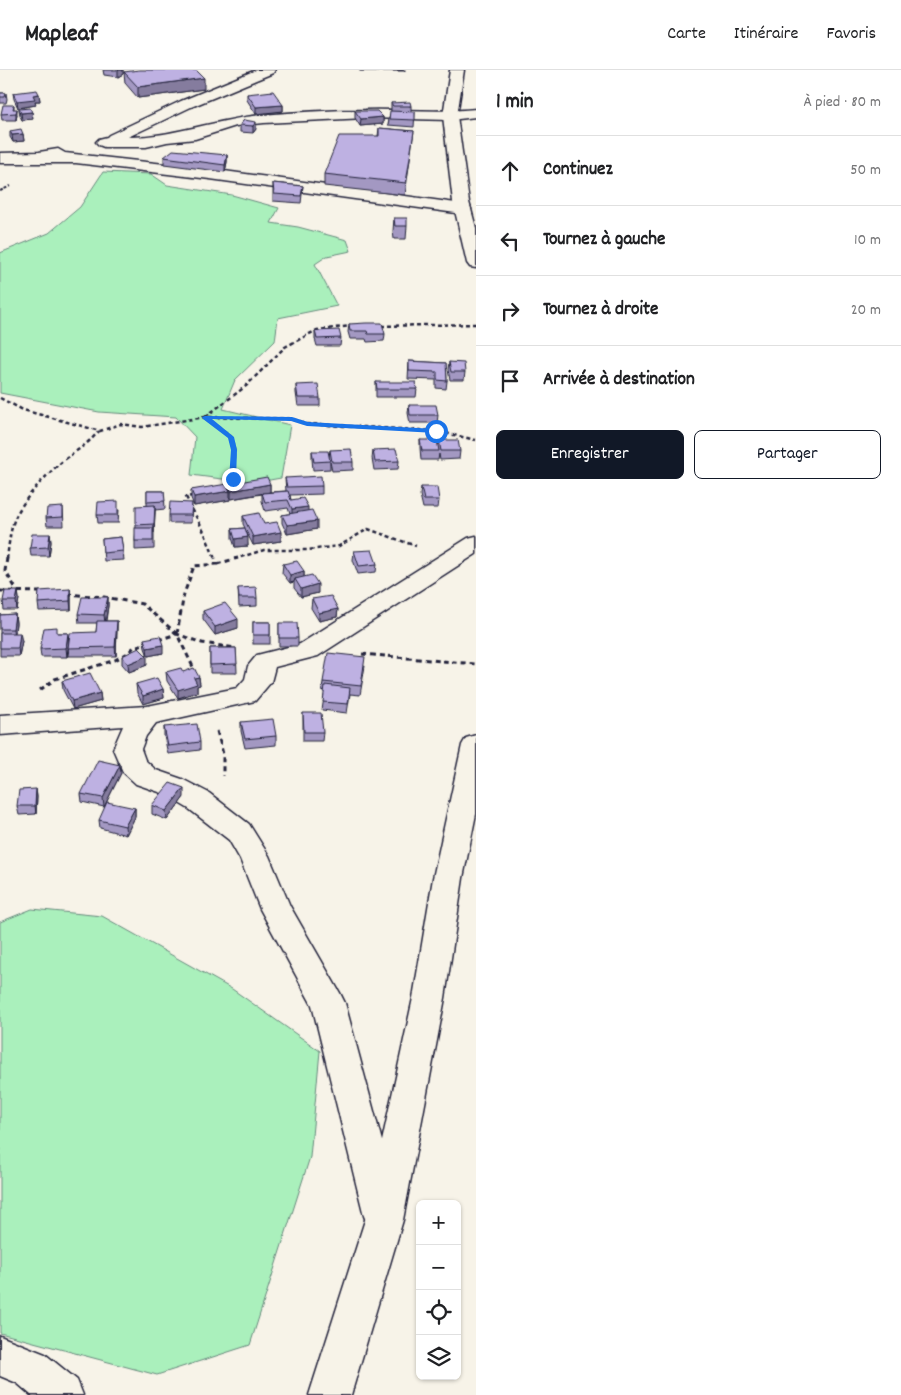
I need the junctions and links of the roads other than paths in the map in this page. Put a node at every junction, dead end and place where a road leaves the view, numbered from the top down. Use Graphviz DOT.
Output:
graph roads {
  1 [pos="268,70"];
  2 [pos="457,70"];
  3 [pos="476,113"];
  4 [pos="450,116"];
  5 [pos="104,142"];
  6 [pos="39,157"];
  7 [pos="0,158"];
  8 [pos="463,209"];
  9 [pos="476,263"];
  10 [pos="470,546"];
  11 [pos="147,715"];
  12 [pos="0,725"];
  13 [pos="476,745"];
  14 [pos="384,1220"];
  15 [pos="0,1356"];
  16 [pos="62,1395"];
  17 [pos="330,1395"];
  1 -- 5 [label="street"];
  2 -- 4 [label="street"];
  3 -- 4 [label="street"];
  4 -- 5 [label="street"];
  4 -- 8 [label="street"];
  5 -- 6 [label="street"];
  6 -- 7 [label="street"];
  6 -- 8 [label="street"];
  8 -- 9 [label="street"];
  10 -- 11 [label="street"];
  11 -- 12 [label="street"];
  11 -- 14 [label="street"];
  13 -- 14 [label="street"];
  14 -- 17 [label="street"];
  15 -- 16 [label="street"];
}
